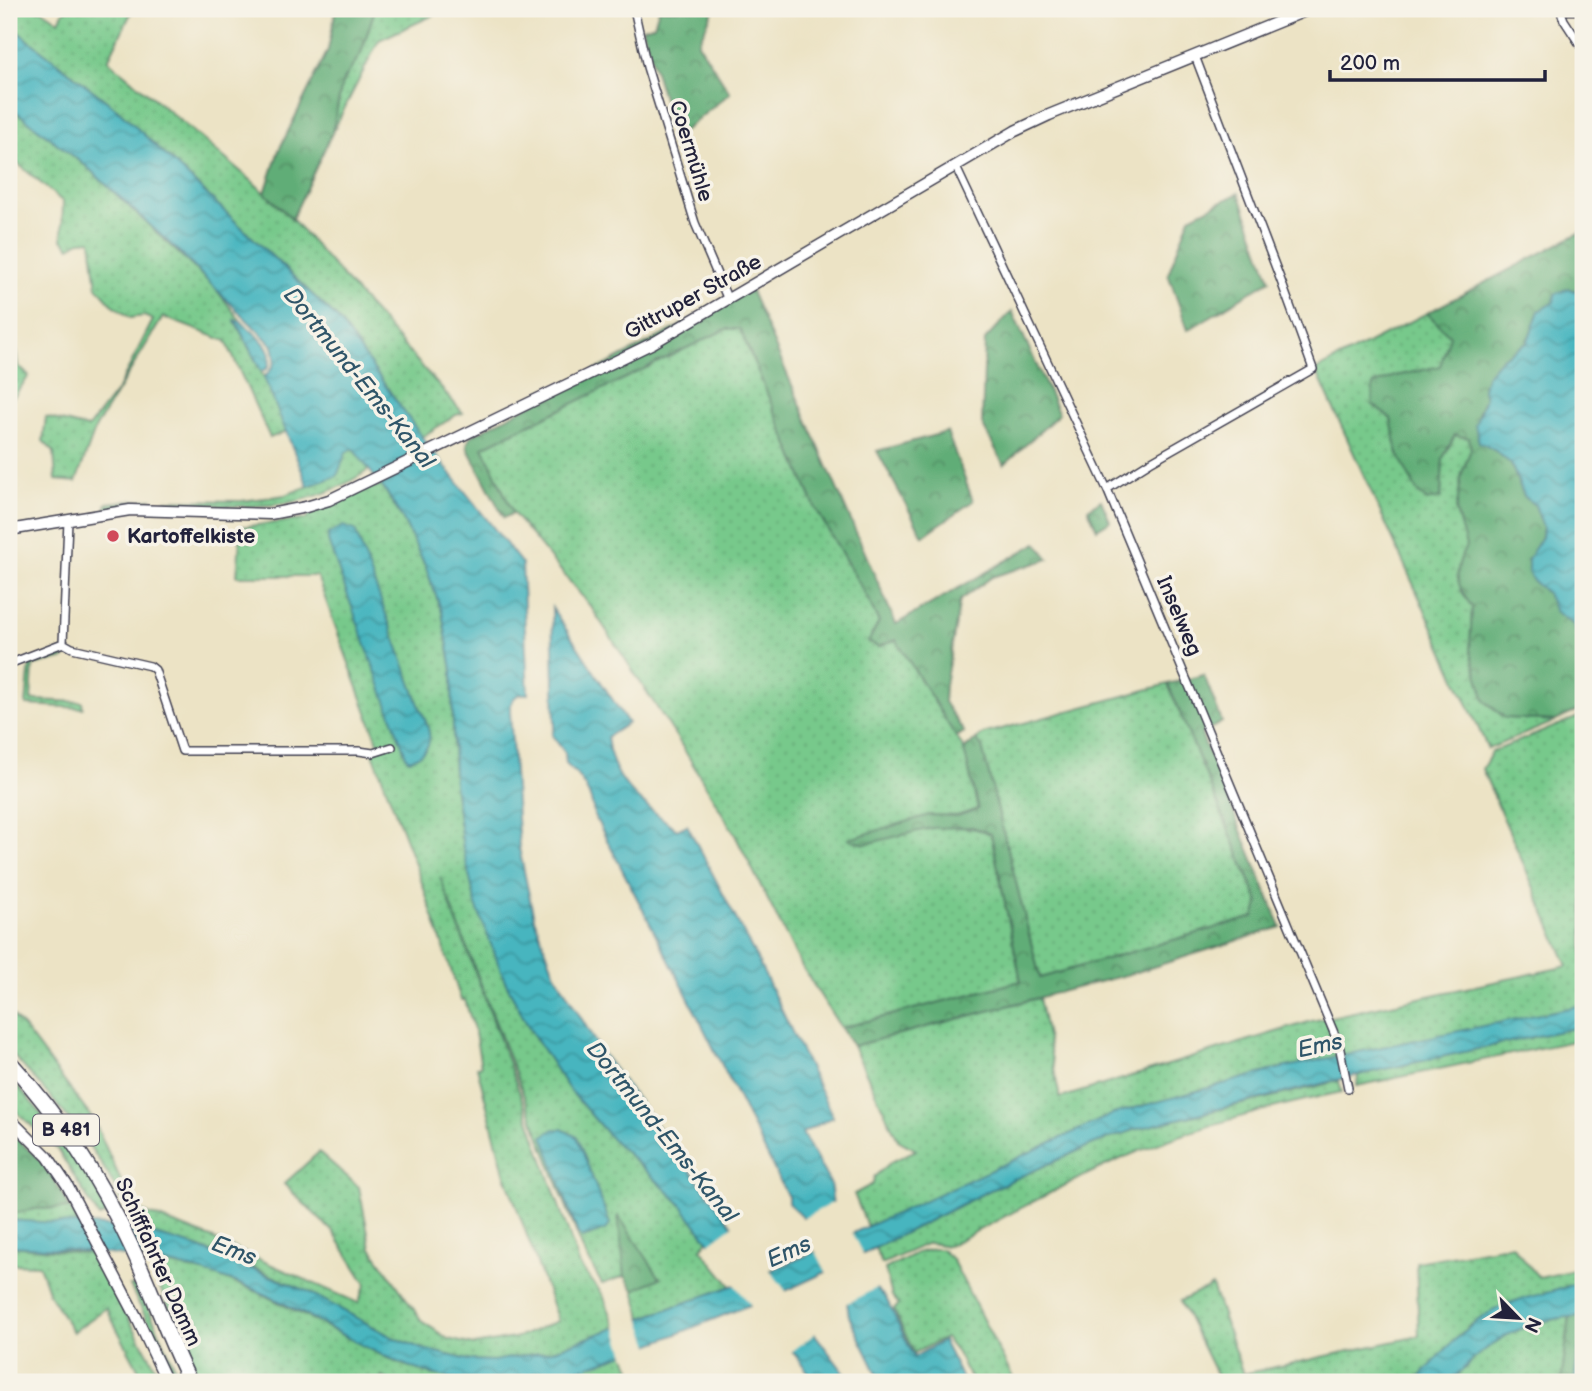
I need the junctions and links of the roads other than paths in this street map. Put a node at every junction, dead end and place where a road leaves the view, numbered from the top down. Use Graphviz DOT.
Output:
graph roads {
  1 [pos="634,9"];
  2 [pos="1310,9"];
  3 [pos="1560,9"];
  4 [pos="1568,9"];
  5 [pos="1583,9"];
  6 [pos="1583,49"];
  7 [pos="1195,56"];
  8 [pos="955,165"];
  9 [pos="728,300"];
  10 [pos="1107,489"];
  11 [pos="68,521"];
  12 [pos="9,530"];
  13 [pos="63,643"];
  14 [pos="9,664"];
  15 [pos="392,747"];
  16 [pos="9,1061"];
  17 [pos="1348,1088"];
  18 [pos="9,1118"];
  19 [pos="167,1382"];
  20 [pos="190,1382"];
  1 -- 9 [label="street, Coermühle"];
  2 -- 7 [label="street, Gittruper Straße"];
  3 -- 6 [label="street"];
  4 -- 5 [label="street"];
  7 -- 8 [label="street, Gittruper Straße"];
  7 -- 10 [label="street"];
  8 -- 9 [label="street, Gittruper Straße"];
  8 -- 10 [label="street, Inselweg"];
  9 -- 11 [label="street, Gittruper Straße"];
  10 -- 17 [label="street, Inselweg"];
  11 -- 12 [label="street, Gittruper Straße"];
  11 -- 13 [label="street"];
  13 -- 14 [label="street"];
  13 -- 15 [label="street"];
  16 -- 20 [label="highway, Schifffahrter Damm / B 481"];
  18 -- 19 [label="street"];
}
